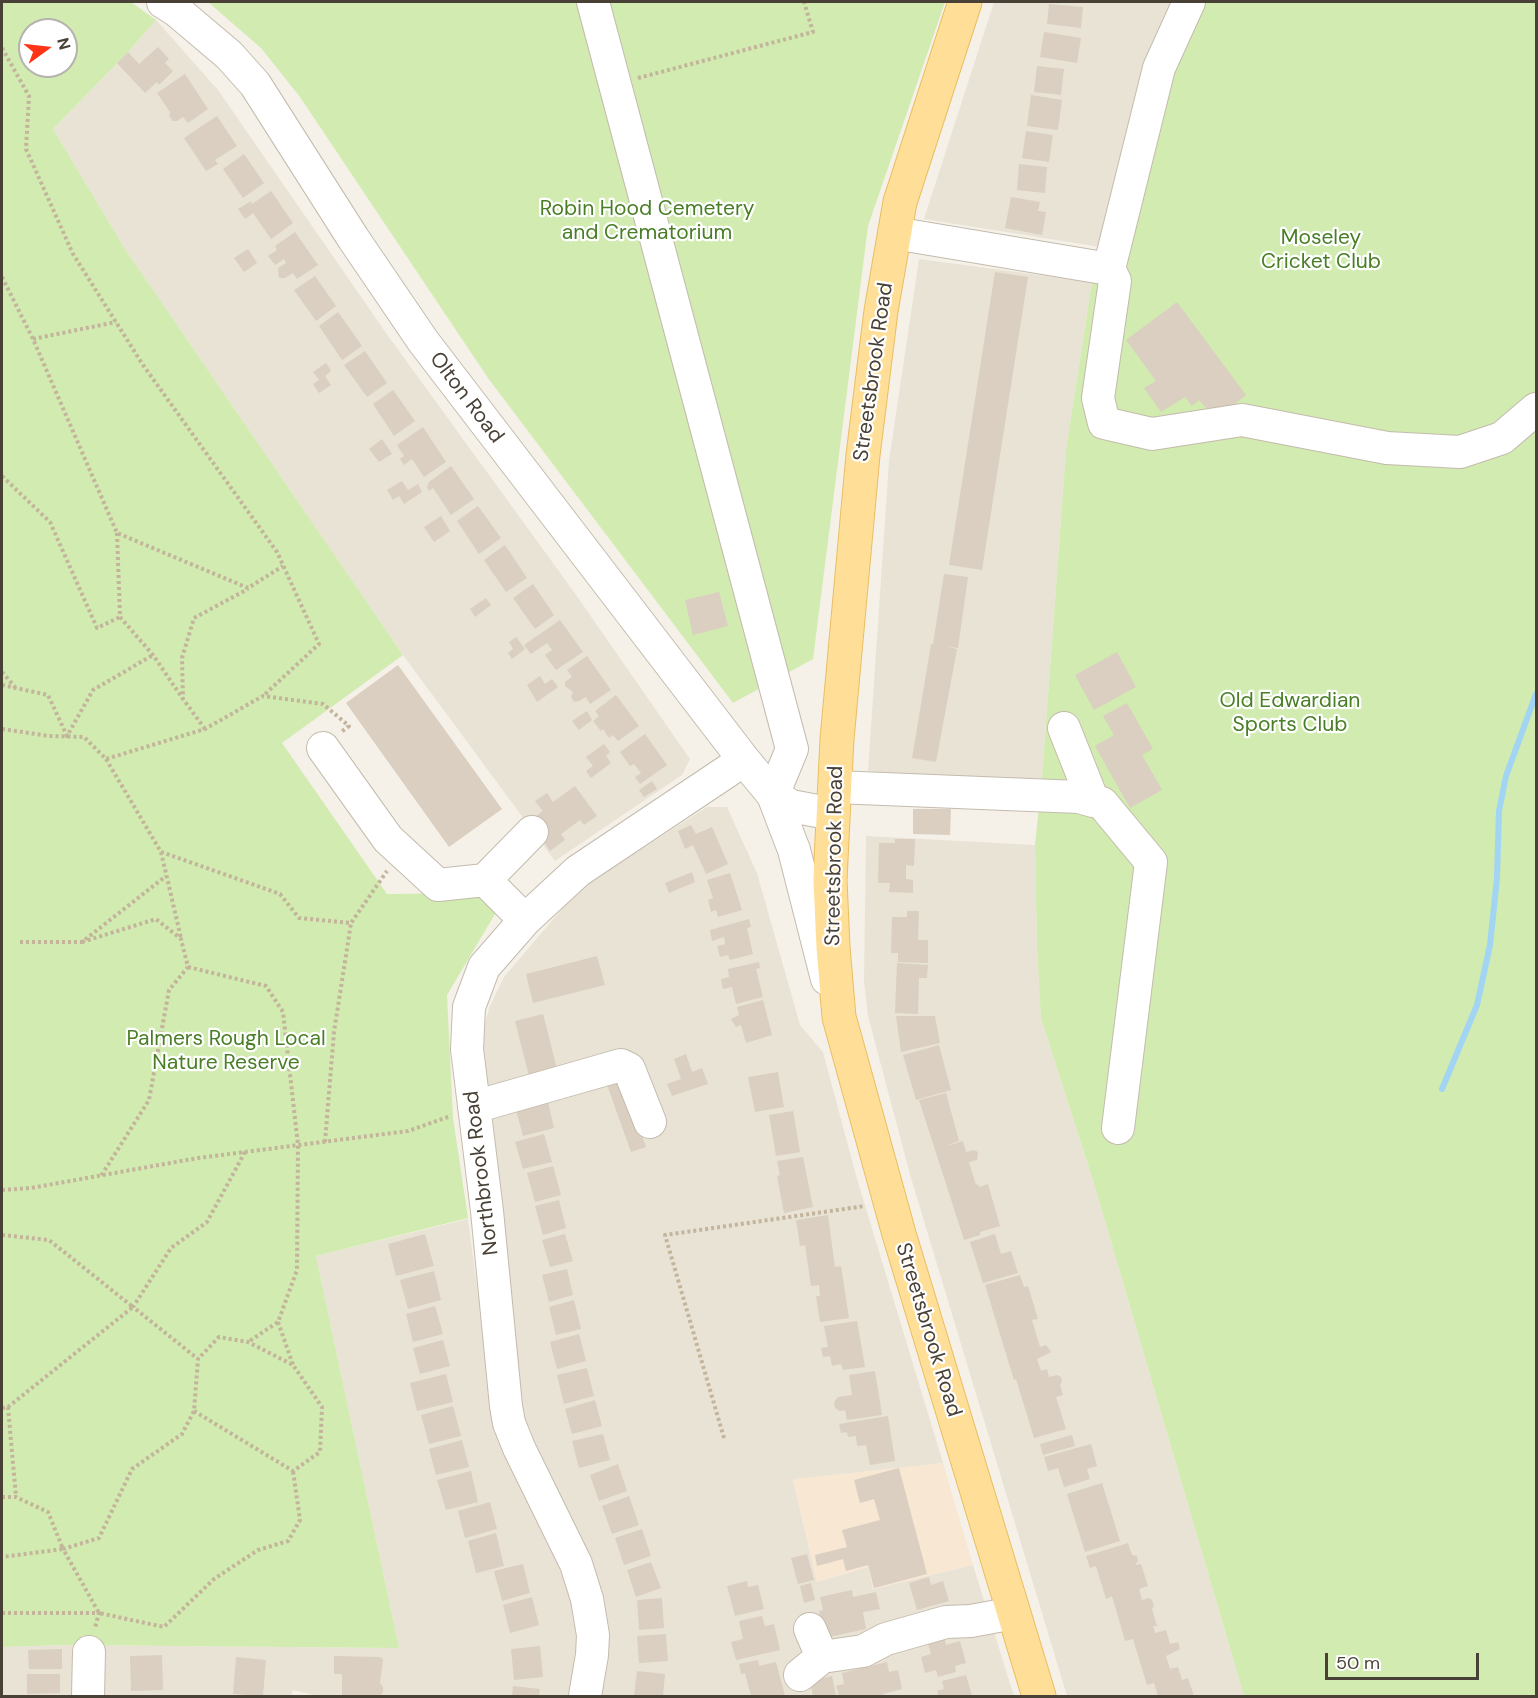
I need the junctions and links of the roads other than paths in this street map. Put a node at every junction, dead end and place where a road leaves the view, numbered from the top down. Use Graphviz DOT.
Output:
graph roads {
  1 [pos="164,2"];
  2 [pos="593,2"];
  3 [pos="965,2"];
  4 [pos="1189,2"];
  5 [pos="894,233"];
  6 [pos="1109,269"];
  7 [pos="1536,409"];
  8 [pos="1064,728"];
  9 [pos="323,748"];
  10 [pos="792,749"];
  11 [pos="744,760"];
  12 [pos="834,785"];
  13 [pos="773,795"];
  14 [pos="1093,801"];
  15 [pos="532,832"];
  16 [pos="485,880"];
  17 [pos="525,920"];
  18 [pos="839,1017"];
  19 [pos="474,1107"];
  20 [pos="650,1122"];
  21 [pos="1118,1128"];
  22 [pos="1014,1613"];
  23 [pos="90,1652"];
  24 [pos="810,1654"];
  25 [pos="88,1696"];
  26 [pos="585,1696"];
  27 [pos="1039,1696"];
  1 -- 11 [label="street, Olton Road"];
  2 -- 10 [label="street"];
  3 -- 5 [label="main road, Streetsbrook Road"];
  4 -- 6 [label="street"];
  5 -- 6 [label="street"];
  5 -- 12 [label="main road, Streetsbrook Road"];
  6 -- 7 [label="street"];
  8 -- 14 [label="street"];
  9 -- 16 [label="street"];
  10 -- 12 [label="street"];
  10 -- 13 [label="street"];
  11 -- 13 [label="street, Olton Road"];
  11 -- 17 [label="street, Northbrook Road"];
  12 -- 13 [label="street, Olton Road"];
  12 -- 14 [label="street"];
  12 -- 18 [label="main road, Streetsbrook Road"];
  13 -- 18 [label="street, Olton Road"];
  14 -- 21 [label="street"];
  15 -- 16 [label="street"];
  16 -- 17 [label="street"];
  17 -- 19 [label="street, Northbrook Road"];
  18 -- 22 [label="main road, Streetsbrook Road"];
  19 -- 20 [label="street"];
  19 -- 26 [label="street, Northbrook Road"];
  22 -- 24 [label="street"];
  22 -- 27 [label="main road, Streetsbrook Road"];
  23 -- 25 [label="street"];
}
